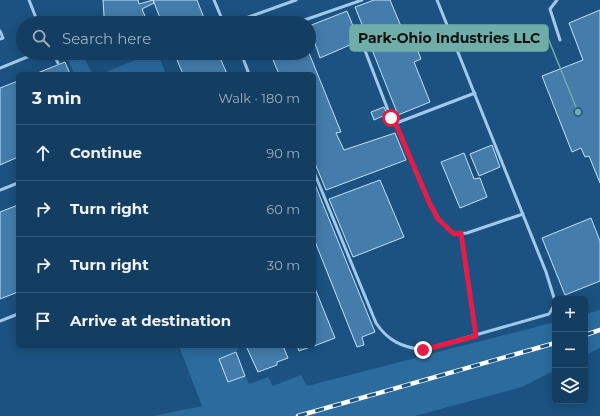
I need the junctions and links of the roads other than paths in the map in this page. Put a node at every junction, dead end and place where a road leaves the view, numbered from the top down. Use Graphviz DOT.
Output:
graph roads {
  1 [pos="29,0"];
  2 [pos="214,0"];
  3 [pos="296,0"];
  4 [pos="362,0"];
  5 [pos="437,0"];
  6 [pos="557,0"];
  7 [pos="35,16"];
  8 [pos="221,16"];
  9 [pos="251,16"];
  10 [pos="316,16"];
  11 [pos="0,31"];
  12 [pos="0,39"];
  13 [pos="560,40"];
  14 [pos="364,48"];
  15 [pos="20,60"];
  16 [pos="56,60"];
  17 [pos="244,60"];
  18 [pos="58,63"];
  19 [pos="0,68"];
  20 [pos="248,72"];
  21 [pos="475,93"];
  22 [pos="395,122"];
  23 [pos="316,177"];
  24 [pos="16,184"];
  25 [pos="0,190"];
  26 [pos="523,214"];
  27 [pos="461,233"];
  28 [pos="553,296"];
  29 [pos="552,308"];
  30 [pos="16,315"];
  31 [pos="0,321"];
  32 [pos="476,336"];
  1 -- 7 [label="lane"];
  2 -- 8 [label="lane"];
  3 -- 9 [label="lane"];
  4 -- 10 [label="lane"];
  5 -- 21 [label="lane"];
  6 -- 13 [label="lane"];
  11 -- 12 [label="lane"];
  14 -- 22 [label="lane"];
  15 -- 19 [label="lane"];
  16 -- 18 [label="lane"];
  17 -- 20 [label="lane"];
  21 -- 22 [label="lane"];
  21 -- 26 [label="lane"];
  22 -- 27 [label="lane"];
  23 -- 32 [label="lane"];
  24 -- 25 [label="lane"];
  26 -- 27 [label="lane"];
  26 -- 28 [label="lane"];
  27 -- 32 [label="lane"];
  29 -- 32 [label="lane"];
  30 -- 31 [label="lane"];
}
